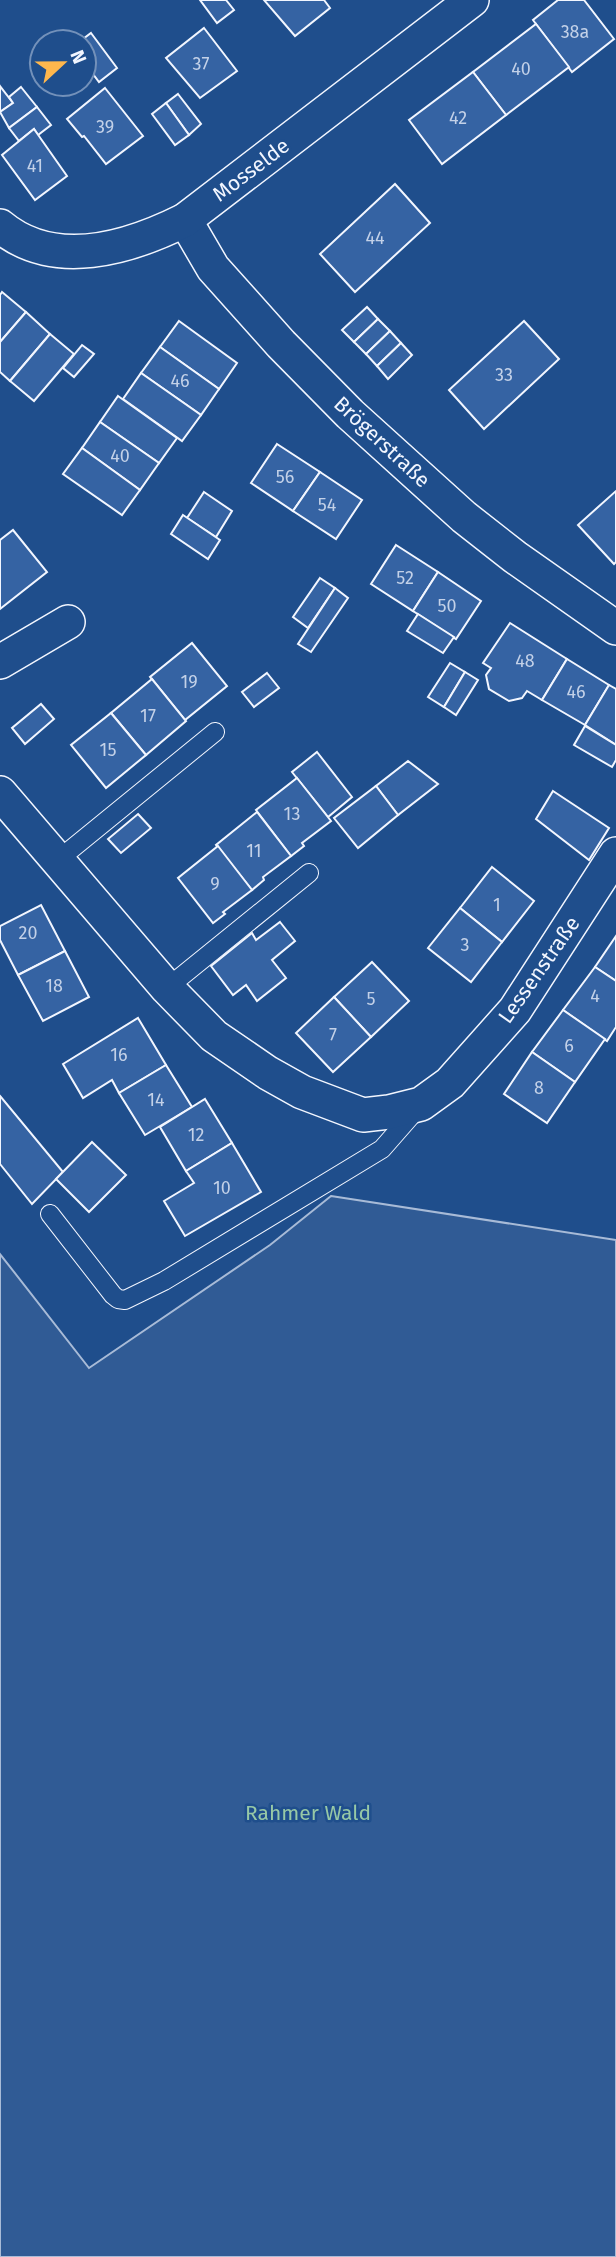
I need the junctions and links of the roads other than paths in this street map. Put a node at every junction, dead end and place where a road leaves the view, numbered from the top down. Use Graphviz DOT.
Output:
graph roads {
  1 [pos="472,0"];
  2 [pos="185,220"];
  3 [pos="0,226"];
  4 [pos="68,622"];
  5 [pos="616,628"];
  6 [pos="0,662"];
  7 [pos="215,732"];
  8 [pos="0,793"];
  9 [pos="616,854"];
  10 [pos="58,860"];
  11 [pos="309,873"];
  12 [pos="167,988"];
  13 [pos="421,1104"];
  14 [pos="50,1214"];
  1 -- 2 [label="street, Mosselde"];
  2 -- 3 [label="street, Mosselde"];
  2 -- 5 [label="street, Brögerstraße"];
  4 -- 6 [label="street"];
  7 -- 10 [label="lane"];
  8 -- 10 [label="street, Lessenstraße"];
  9 -- 13 [label="street, Lessenstraße"];
  10 -- 12 [label="street, Lessenstraße"];
  11 -- 12 [label="lane"];
  12 -- 13 [label="street, Lessenstraße"];
  13 -- 14 [label="lane"];
}
